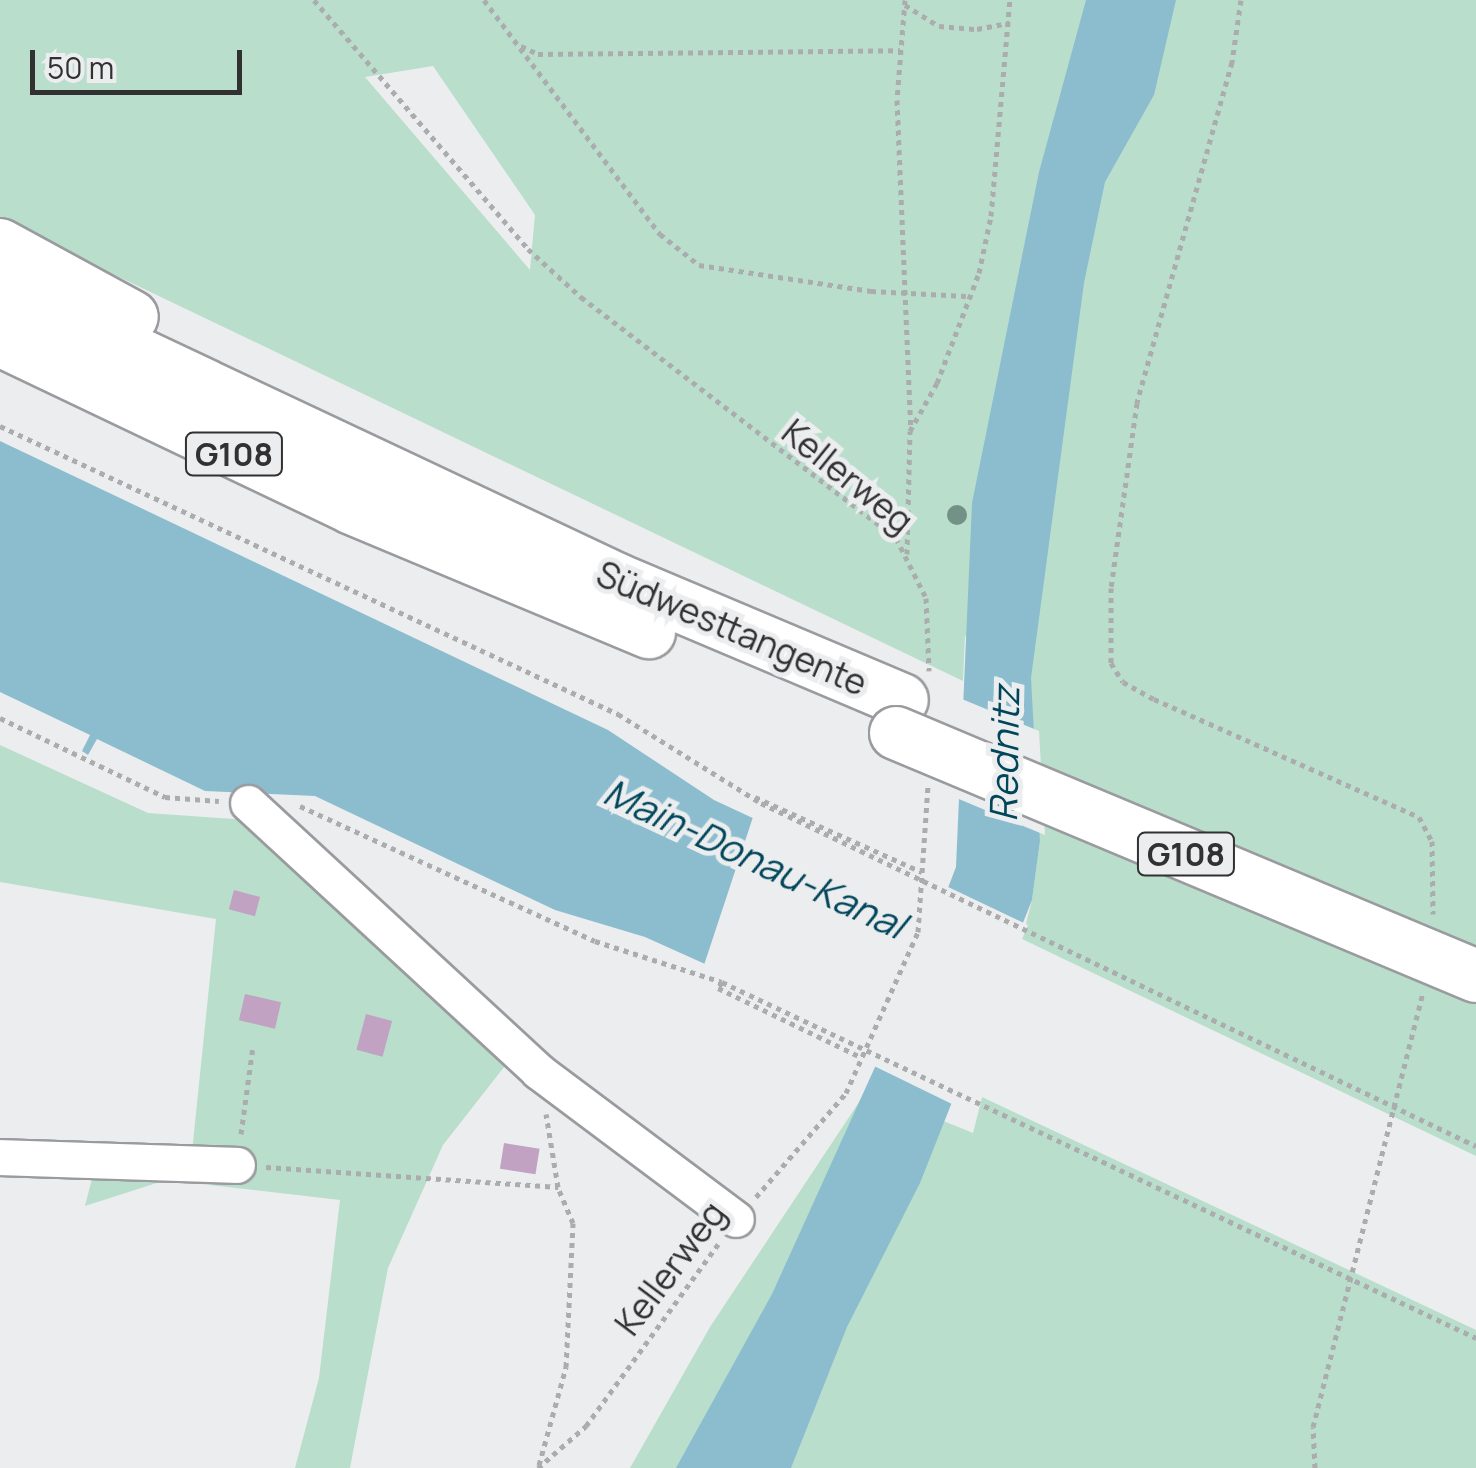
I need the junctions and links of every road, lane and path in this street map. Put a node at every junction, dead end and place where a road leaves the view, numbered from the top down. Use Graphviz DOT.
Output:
graph roads {
  1 [pos="314,0"];
  2 [pos="484,0"];
  3 [pos="1010,0"];
  4 [pos="1241,0"];
  5 [pos="905,2"];
  6 [pos="1009,23"];
  7 [pos="518,44"];
  8 [pos="900,50"];
  9 [pos="0,245"];
  10 [pos="907,289"];
  11 [pos="0,290"];
  12 [pos="966,296"];
  13 [pos="0,340"];
  14 [pos="0,381"];
  15 [pos="0,426"];
  16 [pos="910,431"];
  17 [pos="356,460"];
  18 [pos="907,557"];
  19 [pos="472,559"];
  20 [pos="909,706"];
  21 [pos="0,718"];
  22 [pos="928,784"];
  23 [pos="752,797"];
  24 [pos="248,804"];
  25 [pos="923,873"];
  26 [pos="1454,932"];
  27 [pos="1476,976"];
  28 [pos="722,982"];
  29 [pos="1424,982"];
  30 [pos="253,1046"];
  31 [pos="862,1057"];
  32 [pos="538,1071"];
  33 [pos="1476,1146"];
  34 [pos="0,1157"];
  35 [pos="236,1165"];
  36 [pos="558,1187"];
  37 [pos="736,1219"];
  38 [pos="1476,1338"];
  39 [pos="538,1468"];
  40 [pos="1315,1468"];
  1 -- 18 [label="path, Kellerweg"];
  2 -- 7 [label="path"];
  3 -- 6 [label="path"];
  4 -- 26 [label="path"];
  5 -- 6 [label="path"];
  5 -- 8 [label="path"];
  6 -- 12 [label="path"];
  7 -- 8 [label="path"];
  7 -- 10 [label="path"];
  8 -- 10 [label="path"];
  9 -- 17 [label="highway"];
  10 -- 12 [label="path"];
  10 -- 16 [label="path"];
  11 -- 17 [label="highway, Südwesttangente / G108"];
  12 -- 16 [label="path"];
  13 -- 19 [label="highway, Südwesttangente / G108"];
  14 -- 19 [label="highway"];
  15 -- 23 [label="path"];
  16 -- 18 [label="path"];
  17 -- 20 [label="highway, Südwesttangente / G108"];
  18 -- 20 [label="path, Kellerweg"];
  19 -- 20 [label="highway, Südwesttangente / G108"];
  20 -- 26 [label="highway, Südwesttangente / G108"];
  20 -- 27 [label="highway, Südwesttangente / G108, bridge"];
  21 -- 24 [label="path"];
  22 -- 25 [label="path, Kellerweg"];
  23 -- 25 [label="path"];
  23 -- 33 [label="path, bridge"];
  24 -- 28 [label="path"];
  24 -- 32 [label="lane"];
  25 -- 31 [label="path, Kellerweg"];
  28 -- 31 [label="path"];
  28 -- 38 [label="path, bridge"];
  29 -- 40 [label="path"];
  30 -- 35 [label="path"];
  31 -- 37 [label="path, Kellerweg"];
  32 -- 36 [label="path"];
  32 -- 37 [label="lane"];
  34 -- 35 [label="lane"];
  35 -- 36 [label="path"];
  36 -- 39 [label="path"];
  37 -- 39 [label="path, Kellerweg"];
}
